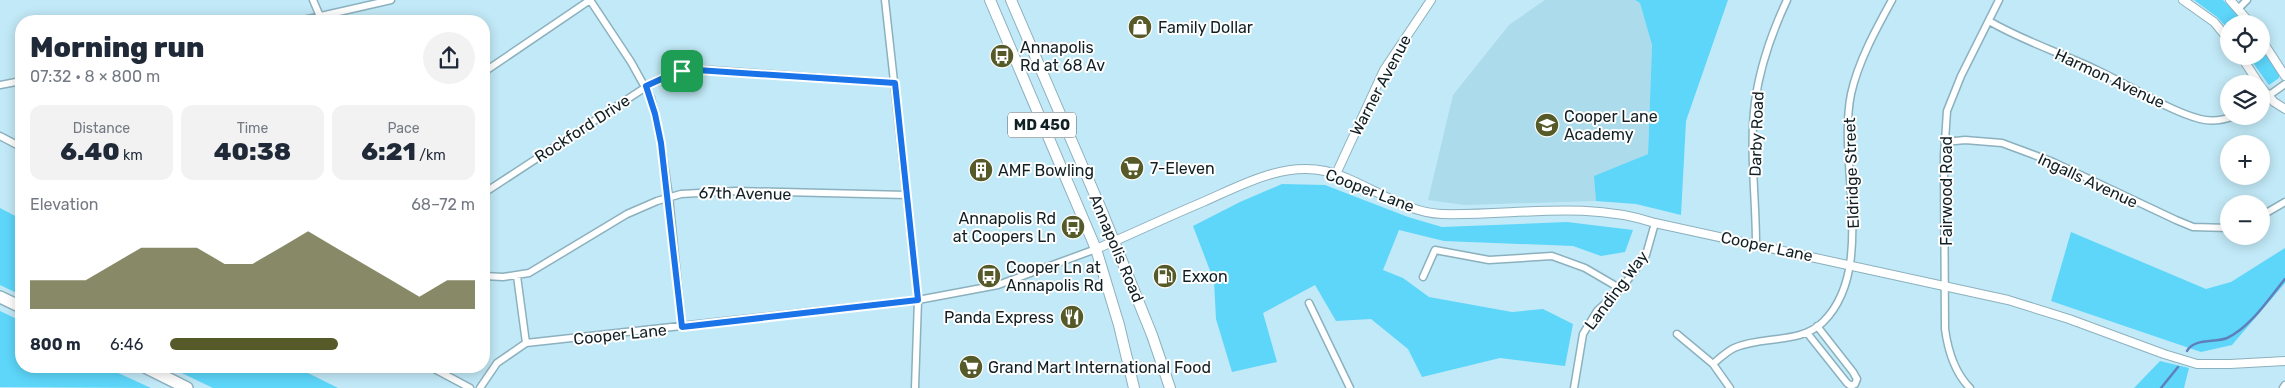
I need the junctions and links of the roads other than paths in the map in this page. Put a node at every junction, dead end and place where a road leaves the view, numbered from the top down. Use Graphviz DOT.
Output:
graph roads {
  1 [pos="313,0"];
  2 [pos="391,0"];
  3 [pos="590,0"];
  4 [pos="885,0"];
  5 [pos="990,0"];
  6 [pos="1011,0"];
  7 [pos="1431,0"];
  8 [pos="1787,0"];
  9 [pos="1892,0"];
  10 [pos="1999,0"];
  11 [pos="2183,0"];
  12 [pos="2230,0"];
  13 [pos="2247,0"];
  14 [pos="2239,8"];
  15 [pos="319,15"];
  16 [pos="336,15"];
  17 [pos="2244,15"];
  18 [pos="1989,20"];
  19 [pos="2220,29"];
  20 [pos="2270,53"];
  21 [pos="490,68"];
  22 [pos="2285,76"];
  23 [pos="15,82"];
  24 [pos="895,83"];
  25 [pos="2285,84"];
  26 [pos="0,85"];
  27 [pos="646,86"];
  28 [pos="2270,94"];
  29 [pos="2270,101"];
  30 [pos="2285,109"];
  31 [pos="2220,119"];
  32 [pos="0,136"];
  33 [pos="1945,142"];
  34 [pos="15,144"];
  35 [pos="1336,174"];
  36 [pos="490,189"];
  37 [pos="907,195"];
  38 [pos="669,197"];
  39 [pos="2285,202"];
  40 [pos="2270,211"];
  41 [pos="1655,223"];
  42 [pos="2220,227"];
  43 [pos="1113,242"];
  44 [pos="1756,244"];
  45 [pos="1096,249"];
  46 [pos="1850,264"];
  47 [pos="490,276"];
  48 [pos="517,276"];
  49 [pos="1423,277"];
  50 [pos="1946,286"];
  51 [pos="1620,289"];
  52 [pos="0,297"];
  53 [pos="918,300"];
  54 [pos="1309,303"];
  55 [pos="15,305"];
  56 [pos="1817,326"];
  57 [pos="682,327"];
  58 [pos="1677,334"];
  59 [pos="1808,334"];
  60 [pos="526,344"];
  61 [pos="2285,361"];
  62 [pos="1713,364"];
  63 [pos="157,373"];
  64 [pos="442,373"];
  65 [pos="2285,385"];
  66 [pos="187,388"];
  67 [pos="470,388"];
  68 [pos="480,388"];
  69 [pos="915,388"];
  70 [pos="1134,388"];
  71 [pos="1170,388"];
  72 [pos="1350,388"];
  73 [pos="1574,388"];
  74 [pos="1730,388"];
  75 [pos="1970,388"];
  76 [pos="2283,388"];
  1 -- 15 [label="street"];
  2 -- 16 [label="street"];
  3 -- 21 [label="street"];
  3 -- 27 [label="street"];
  4 -- 24 [label="street"];
  5 -- 45 [label="main road, Annapolis Road / MD 450"];
  6 -- 43 [label="main road, Annapolis Road / MD 450"];
  7 -- 35 [label="street, Warner Avenue"];
  8 -- 44 [label="street, Darby Road"];
  9 -- 46 [label="street, Eldridge Street"];
  10 -- 18 [label="street, Fairwood Road"];
  11 -- 19 [label="street"];
  12 -- 14 [label="street"];
  13 -- 14 [label="street"];
  14 -- 17 [label="street"];
  18 -- 31 [label="street, Harmon Avenue"];
  18 -- 33 [label="street, Fairwood Road"];
  20 -- 22 [label="street"];
  23 -- 26 [label="street"];
  24 -- 27 [label="street, Rockford Drive"];
  24 -- 37 [label="street"];
  25 -- 28 [label="street"];
  27 -- 36 [label="street, Rockford Drive"];
  27 -- 38 [label="street"];
  29 -- 30 [label="street"];
  32 -- 34 [label="street"];
  33 -- 42 [label="street, Ingalls Avenue"];
  33 -- 50 [label="street, Fairwood Road"];
  35 -- 41 [label="street, Cooper Lane"];
  35 -- 43 [label="street, Cooper Lane"];
  37 -- 38 [label="street, 67th Avenue"];
  37 -- 53 [label="street"];
  38 -- 48 [label="street, 67th Avenue"];
  38 -- 57 [label="street"];
  39 -- 40 [label="street"];
  41 -- 44 [label="street, Cooper Lane"];
  41 -- 51 [label="street, Landing Way"];
  43 -- 45 [label="street, Cooper Lane"];
  43 -- 71 [label="main road, Annapolis Road / MD 450"];
  44 -- 46 [label="street, Cooper Lane"];
  45 -- 53 [label="street, Cooper Lane"];
  45 -- 70 [label="main road, Annapolis Road / MD 450"];
  46 -- 50 [label="street, Cooper Lane"];
  46 -- 56 [label="street, Eldridge Street"];
  47 -- 48 [label="street, 67th Avenue"];
  48 -- 60 [label="street"];
  49 -- 51 [label="street"];
  50 -- 61 [label="street, Cooper Lane"];
  50 -- 75 [label="street, Fairwood Road"];
  51 -- 73 [label="street, Landing Way"];
  52 -- 55 [label="highway"];
  53 -- 57 [label="street, Cooper Lane"];
  53 -- 69 [label="street"];
  54 -- 72 [label="street"];
  56 -- 59 [label="street, Eldridge Street"];
  56 -- 59 [label="street"];
  57 -- 60 [label="street, Cooper Lane"];
  58 -- 62 [label="street"];
  59 -- 62 [label="street"];
  60 -- 68 [label="street, Cooper Lane"];
  62 -- 74 [label="street"];
  63 -- 66 [label="highway"];
  64 -- 67 [label="street"];
  65 -- 76 [label="street"];
}
